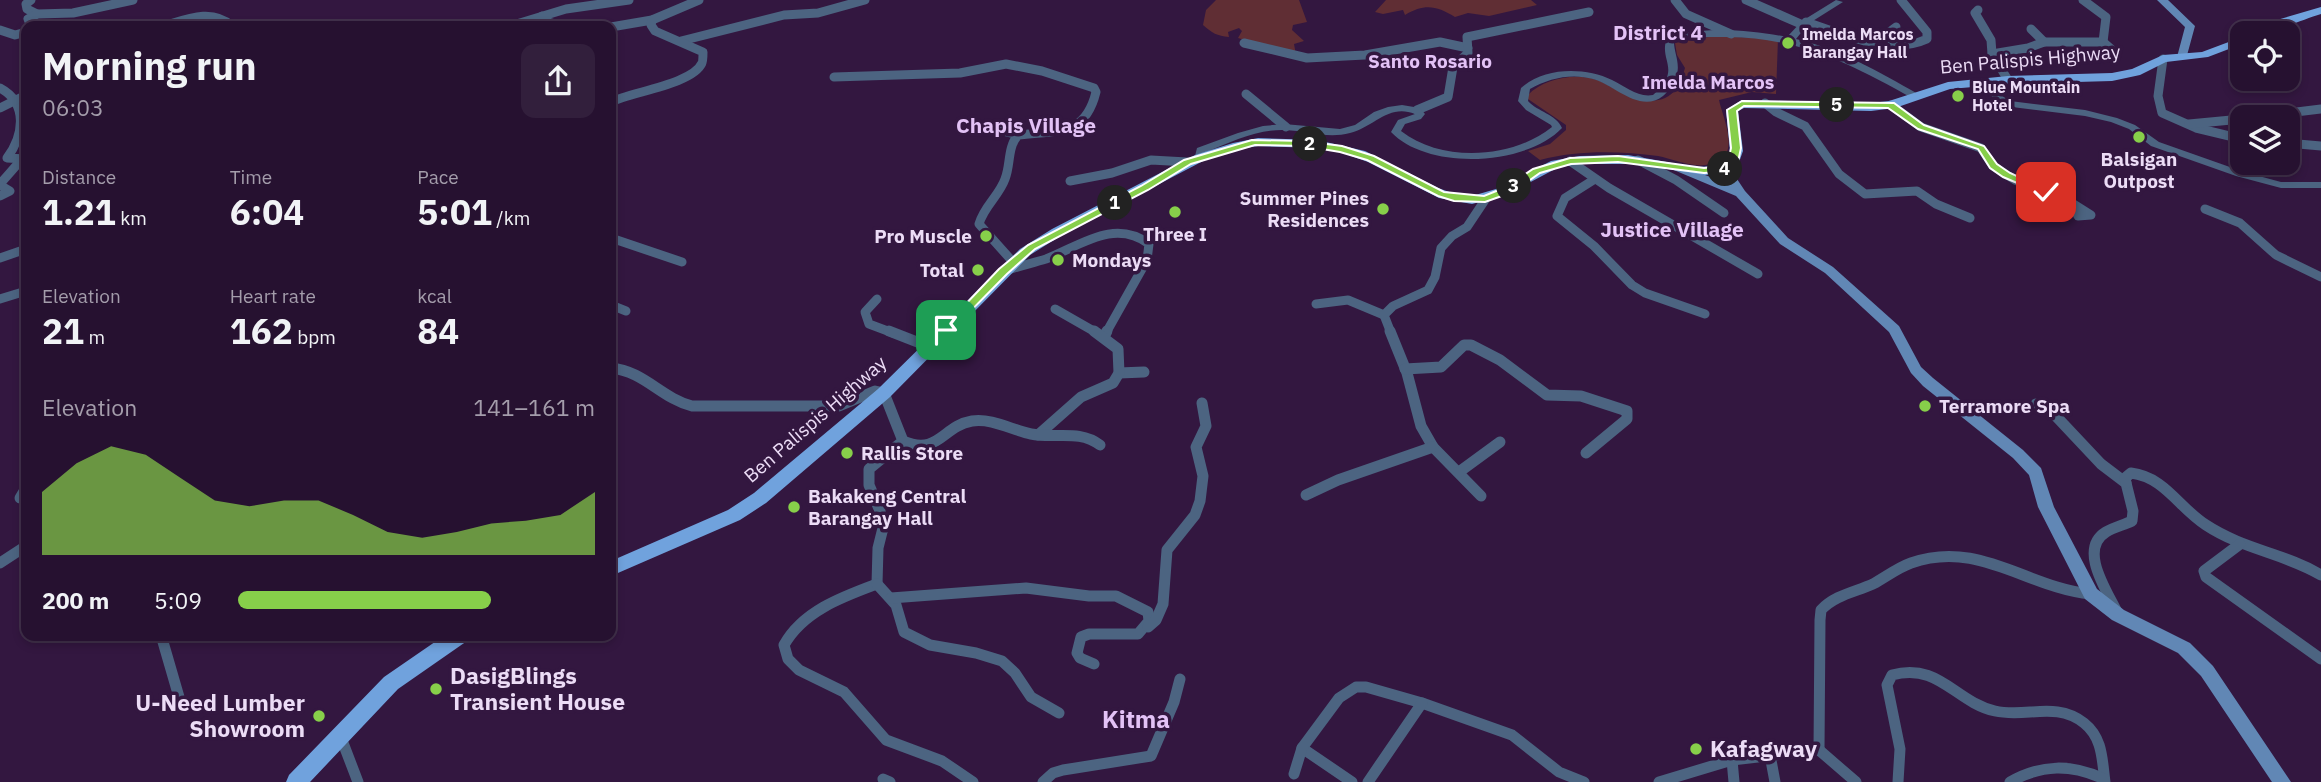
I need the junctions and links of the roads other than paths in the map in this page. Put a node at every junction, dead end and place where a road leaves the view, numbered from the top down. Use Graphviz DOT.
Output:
graph roads {
  1 [pos="31,0"];
  2 [pos="133,0"];
  3 [pos="629,0"];
  4 [pos="699,0"];
  5 [pos="864,0"];
  6 [pos="1675,0"];
  7 [pos="1746,0"];
  8 [pos="1901,0"];
  9 [pos="2083,0"];
  10 [pos="2162,0"];
  11 [pos="1839,1"];
  12 [pos="82,2"];
  13 [pos="119,2"];
  14 [pos="93,10"];
  15 [pos="1978,10"];
  16 [pos="1589,12"];
  17 [pos="37,14"];
  18 [pos="2321,15"];
  19 [pos="542,16"];
  20 [pos="652,20"];
  21 [pos="29,21"];
  22 [pos="178,21"];
  23 [pos="225,21"];
  24 [pos="526,21"];
  25 [pos="545,21"];
  26 [pos="2291,21"];
  27 [pos="2300,22"];
  28 [pos="1804,24"];
  29 [pos="616,26"];
  30 [pos="1896,27"];
  31 [pos="2031,29"];
  32 [pos="0,30"];
  33 [pos="21,34"];
  34 [pos="1731,34"];
  35 [pos="1791,39"];
  36 [pos="681,41"];
  37 [pos="1875,42"];
  38 [pos="2045,42"];
  39 [pos="2103,42"];
  40 [pos="1244,43"];
  41 [pos="2230,45"];
  42 [pos="1468,48"];
  43 [pos="2106,53"];
  44 [pos="1992,54"];
  45 [pos="2182,57"];
  46 [pos="2163,60"];
  47 [pos="834,77"];
  48 [pos="2008,80"];
  49 [pos="1986,82"];
  50 [pos="0,88"];
  51 [pos="1246,94"];
  52 [pos="1914,96"];
  53 [pos="21,98"];
  54 [pos="616,99"];
  55 [pos="16,101"];
  56 [pos="1765,103"];
  57 [pos="1891,105"];
  58 [pos="0,108"];
  59 [pos="2321,109"];
  60 [pos="1417,110"];
  61 [pos="2300,112"];
  62 [pos="21,113"];
  63 [pos="2230,120"];
  64 [pos="21,121"];
  65 [pos="968,122"];
  66 [pos="2185,124"];
  67 [pos="1286,127"];
  68 [pos="1018,135"];
  69 [pos="2230,136"];
  70 [pos="2300,144"];
  71 [pos="2321,146"];
  72 [pos="21,159"];
  73 [pos="1194,159"];
  74 [pos="1638,160"];
  75 [pos="1570,161"];
  76 [pos="21,162"];
  77 [pos="1672,165"];
  78 [pos="1725,169"];
  79 [pos="1595,178"];
  80 [pos="1070,181"];
  81 [pos="0,184"];
  82 [pos="2321,185"];
  83 [pos="1740,194"];
  84 [pos="0,197"];
  85 [pos="1485,200"];
  86 [pos="2072,203"];
  87 [pos="2205,209"];
  88 [pos="1724,213"];
  89 [pos="1970,218"];
  90 [pos="616,240"];
  91 [pos="21,251"];
  92 [pos="0,258"];
  93 [pos="682,262"];
  94 [pos="1008,267"];
  95 [pos="1758,274"];
  96 [pos="2321,277"];
  97 [pos="21,293"];
  98 [pos="0,299"];
  99 [pos="877,299"];
  100 [pos="1316,304"];
  101 [pos="616,307"];
  102 [pos="1055,309"];
  103 [pos="626,310"];
  104 [pos="1705,314"];
  105 [pos="1384,315"];
  106 [pos="1104,337"];
  107 [pos="930,347"];
  108 [pos="616,368"];
  109 [pos="1405,369"];
  110 [pos="1144,372"];
  111 [pos="1119,373"];
  112 [pos="884,393"];
  113 [pos="1202,403"];
  114 [pos="2036,404"];
  115 [pos="1038,435"];
  116 [pos="903,441"];
  117 [pos="1500,442"];
  118 [pos="1100,445"];
  119 [pos="1433,447"];
  120 [pos="1586,453"];
  121 [pos="1459,472"];
  122 [pos="2126,483"];
  123 [pos="1306,495"];
  124 [pos="1481,496"];
  125 [pos="2240,544"];
  126 [pos="21,549"];
  127 [pos="0,564"];
  128 [pos="616,567"];
  129 [pos="2321,575"];
  130 [pos="877,584"];
  131 [pos="2091,594"];
  132 [pos="891,598"];
  133 [pos="2118,615"];
  134 [pos="1143,631"];
  135 [pos="163,641"];
  136 [pos="451,641"];
  137 [pos="2321,659"];
  138 [pos="1094,664"];
  139 [pos="1180,679"];
  140 [pos="179,697"];
  141 [pos="1422,703"];
  142 [pos="1059,713"];
  143 [pos="340,735"];
  144 [pos="1302,748"];
  145 [pos="1819,750"];
  146 [pos="1770,755"];
  147 [pos="1732,760"];
  148 [pos="1294,774"];
  149 [pos="1559,777"];
  150 [pos="1667,780"];
  151 [pos="2104,780"];
  152 [pos="296,782"];
  153 [pos="358,782"];
  154 [pos="973,782"];
  155 [pos="1044,782"];
  156 [pos="1352,782"];
  157 [pos="1368,782"];
  158 [pos="1584,782"];
  159 [pos="1734,782"];
  160 [pos="1775,782"];
  161 [pos="1856,782"];
  162 [pos="1898,782"];
  163 [pos="2010,782"];
  164 [pos="2282,782"];
  1 -- 17 [label="street"];
  2 -- 13 [label="street"];
  3 -- 19 [label="street"];
  4 -- 20 [label="street"];
  5 -- 36 [label="street"];
  6 -- 34 [label="street"];
  7 -- 28 [label="street"];
  8 -- 37 [label="street"];
  9 -- 39 [label="street"];
  10 -- 45 [label="main road"];
  11 -- 28 [label="street"];
  12 -- 14 [label="street"];
  13 -- 14 [label="street"];
  14 -- 17 [label="street"];
  15 -- 44 [label="street"];
  16 -- 42 [label="street"];
  17 -- 21 [label="street"];
  18 -- 26 [label="main road"];
  18 -- 27 [label="main road"];
  19 -- 24 [label="street"];
  19 -- 25 [label="street"];
  20 -- 29 [label="street"];
  20 -- 36 [label="street"];
  22 -- 23 [label="street"];
  28 -- 35 [label="street"];
  28 -- 37 [label="street"];
  30 -- 37 [label="street"];
  31 -- 38 [label="street"];
  32 -- 33 [label="street"];
  34 -- 35 [label="street"];
  34 -- 60 [label="street"];
  35 -- 52 [label="street"];
  36 -- 54 [label="street"];
  38 -- 39 [label="street"];
  38 -- 44 [label="street"];
  39 -- 43 [label="street"];
  40 -- 42 [label="street"];
  41 -- 45 [label="main road, Ben Palispis Highway"];
  42 -- 60 [label="street"];
  44 -- 48 [label="street"];
  45 -- 46 [label="main road, Ben Palispis Highway"];
  46 -- 48 [label="main road, Ben Palispis Highway"];
  46 -- 66 [label="street"];
  47 -- 68 [label="street"];
  48 -- 49 [label="main road, Ben Palispis Highway"];
  49 -- 52 [label="main road, Ben Palispis Highway"];
  49 -- 82 [label="street"];
  50 -- 55 [label="street"];
  51 -- 67 [label="street"];
  52 -- 57 [label="main road, Ben Palispis Highway"];
  53 -- 55 [label="street"];
  55 -- 58 [label="street"];
  55 -- 62 [label="street"];
  56 -- 57 [label="main road, Ben Palispis Highway"];
  56 -- 78 [label="main road, Ben Palispis Highway"];
  56 -- 89 [label="street"];
  57 -- 86 [label="street"];
  59 -- 61 [label="street"];
  60 -- 67 [label="street"];
  63 -- 66 [label="street"];
  64 -- 72 [label="street"];
  65 -- 68 [label="street"];
  66 -- 69 [label="street"];
  67 -- 73 [label="street"];
  68 -- 94 [label="street"];
  70 -- 71 [label="street"];
  73 -- 80 [label="street"];
  73 -- 85 [label="main road, Ben Palispis Highway"];
  73 -- 94 [label="main road, Ben Palispis Highway"];
  74 -- 75 [label="main road"];
  74 -- 77 [label="main road"];
  74 -- 88 [label="street"];
  75 -- 79 [label="street"];
  75 -- 85 [label="main road"];
  76 -- 81 [label="street"];
  77 -- 78 [label="main road"];
  77 -- 83 [label="main road"];
  78 -- 83 [label="main road"];
  79 -- 95 [label="street"];
  79 -- 104 [label="street"];
  81 -- 84 [label="street"];
  83 -- 131 [label="main road"];
  85 -- 105 [label="street"];
  87 -- 96 [label="street"];
  90 -- 93 [label="street"];
  91 -- 92 [label="street"];
  94 -- 106 [label="street"];
  94 -- 107 [label="main road, Ben Palispis Highway"];
  97 -- 98 [label="street"];
  99 -- 107 [label="street"];
  100 -- 105 [label="street"];
  101 -- 103 [label="street"];
  102 -- 106 [label="street"];
  105 -- 109 [label="street"];
  106 -- 111 [label="street"];
  107 -- 112 [label="main road, Ben Palispis Highway"];
  108 -- 112 [label="street"];
  109 -- 119 [label="street"];
  109 -- 120 [label="street"];
  110 -- 111 [label="street"];
  111 -- 115 [label="street"];
  112 -- 116 [label="street"];
  112 -- 128 [label="main road, Ben Palispis Highway"];
  113 -- 134 [label="street"];
  114 -- 122 [label="street"];
  115 -- 116 [label="street"];
  115 -- 118 [label="street"];
  116 -- 130 [label="street"];
  117 -- 121 [label="street"];
  119 -- 121 [label="street"];
  119 -- 123 [label="street"];
  121 -- 124 [label="street"];
  122 -- 125 [label="street"];
  122 -- 133 [label="street"];
  125 -- 129 [label="street"];
  125 -- 137 [label="street"];
  126 -- 127 [label="street"];
  130 -- 132 [label="street"];
  130 -- 154 [label="street"];
  131 -- 133 [label="main road"];
  131 -- 145 [label="street"];
  132 -- 134 [label="street"];
  132 -- 142 [label="street"];
  133 -- 164 [label="main road"];
  134 -- 138 [label="street"];
  135 -- 140 [label="street"];
  136 -- 143 [label="main road"];
  139 -- 155 [label="street"];
  141 -- 144 [label="street"];
  141 -- 149 [label="street"];
  141 -- 157 [label="street"];
  143 -- 152 [label="main road"];
  143 -- 153 [label="street"];
  144 -- 148 [label="street"];
  144 -- 156 [label="street"];
  145 -- 146 [label="street"];
  145 -- 161 [label="street"];
  146 -- 147 [label="street"];
  146 -- 160 [label="street"];
  147 -- 150 [label="street"];
  147 -- 159 [label="street"];
  149 -- 158 [label="street"];
  151 -- 162 [label="street"];
  151 -- 163 [label="street"];
}
